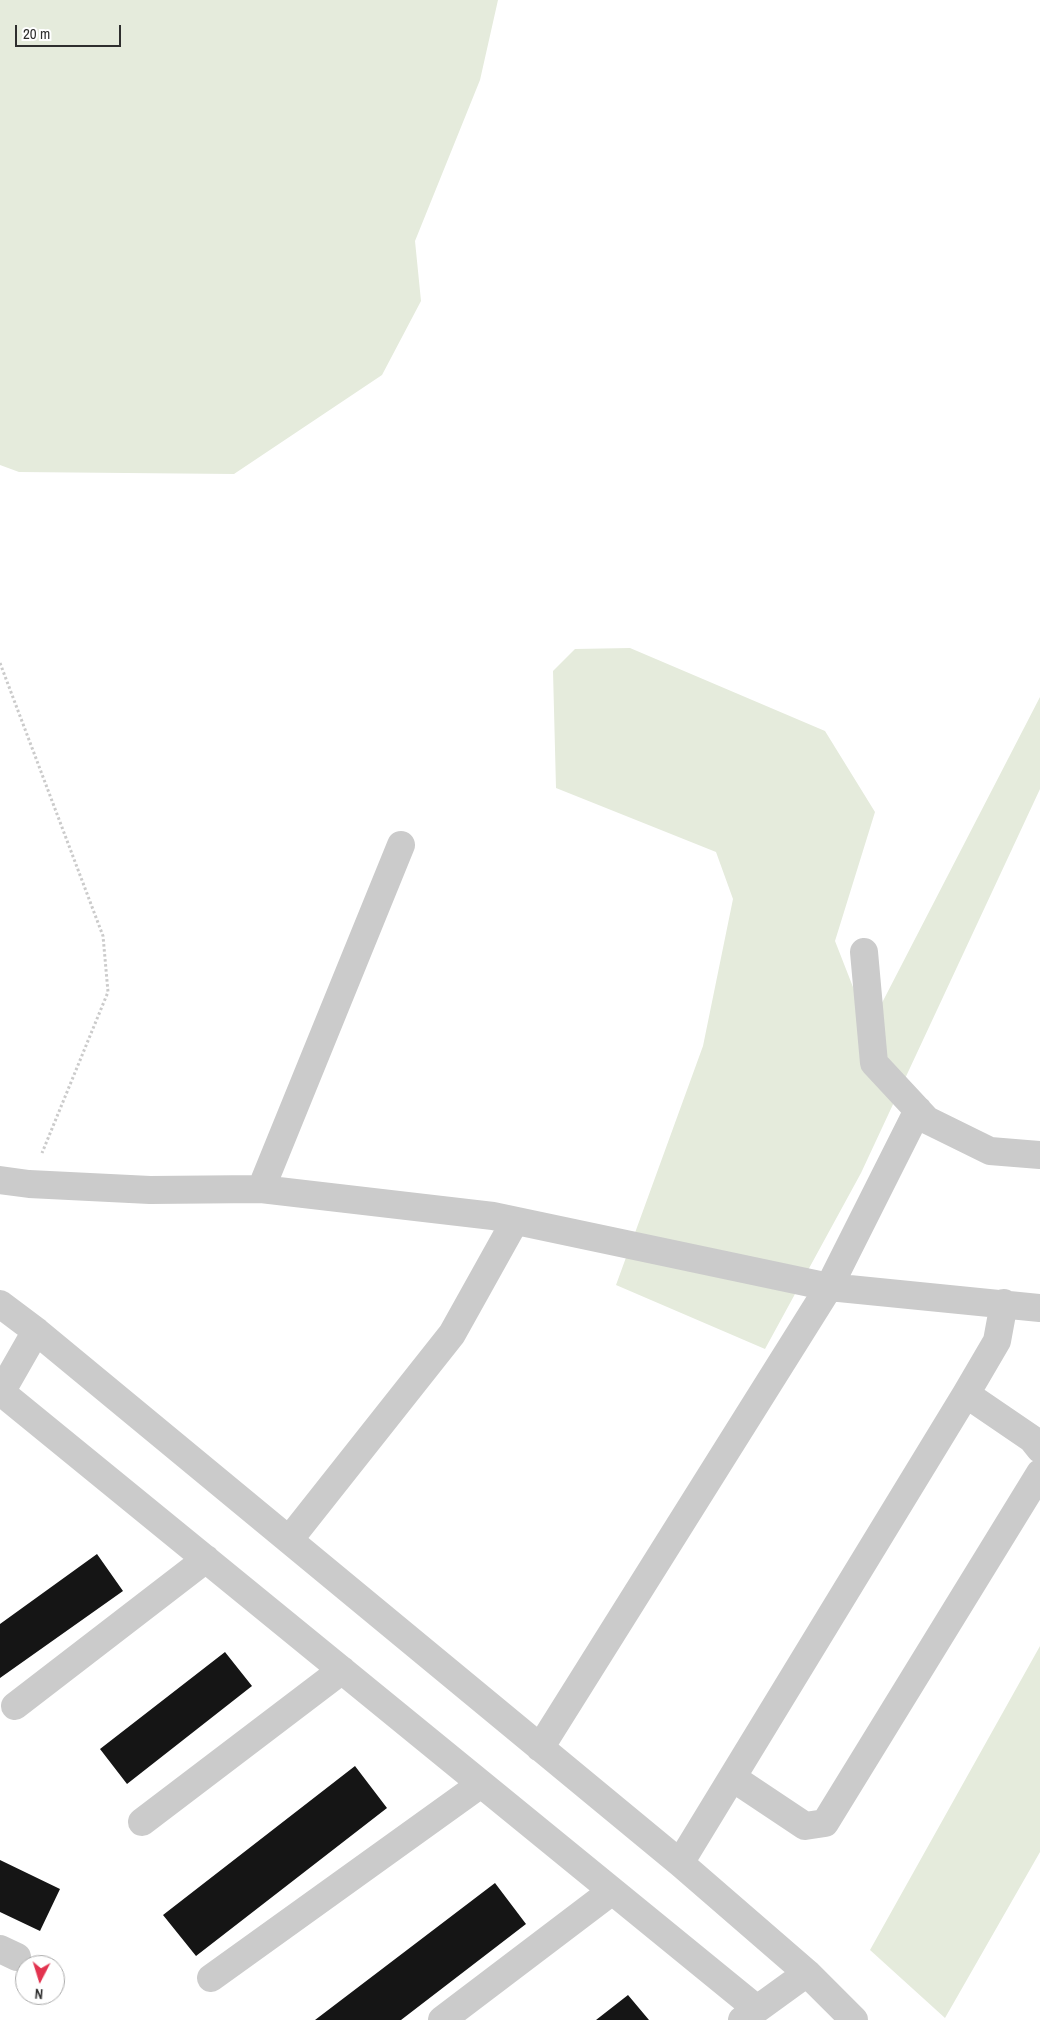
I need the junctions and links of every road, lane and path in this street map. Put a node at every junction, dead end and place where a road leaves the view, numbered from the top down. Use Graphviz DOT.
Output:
graph roads {
  1 [pos="0,663"];
  2 [pos="401,846"];
  3 [pos="864,952"];
  4 [pos="918,1110"];
  5 [pos="1040,1155"];
  6 [pos="0,1180"];
  7 [pos="29,1184"];
  8 [pos="261,1189"];
  9 [pos="515,1221"];
  10 [pos="829,1287"];
  11 [pos="1004,1303"];
  12 [pos="0,1304"];
  13 [pos="1040,1308"];
  14 [pos="36,1331"];
  15 [pos="0,1393"];
  16 [pos="966,1394"];
  17 [pos="1040,1449"];
  18 [pos="1040,1473"];
  19 [pos="289,1540"];
  20 [pos="206,1560"];
  21 [pos="342,1670"];
  22 [pos="15,1706"];
  23 [pos="540,1748"];
  24 [pos="733,1778"];
  25 [pos="481,1784"];
  26 [pos="142,1822"];
  27 [pos="680,1863"];
  28 [pos="612,1891"];
  29 [pos="807,1973"];
  30 [pos="211,1978"];
  31 [pos="750,2014"];
  32 [pos="442,2020"];
  33 [pos="854,2020"];
  1 -- 7 [label="path"];
  2 -- 8 [label="street"];
  3 -- 4 [label="street"];
  4 -- 5 [label="street"];
  4 -- 10 [label="street"];
  6 -- 7 [label="street"];
  7 -- 8 [label="street"];
  8 -- 9 [label="street"];
  9 -- 10 [label="street"];
  9 -- 19 [label="street"];
  10 -- 11 [label="street"];
  10 -- 23 [label="street"];
  11 -- 13 [label="street"];
  11 -- 16 [label="street"];
  12 -- 14 [label="street"];
  14 -- 15 [label="street"];
  14 -- 19 [label="street"];
  15 -- 20 [label="street"];
  16 -- 17 [label="street"];
  16 -- 24 [label="street"];
  18 -- 24 [label="street"];
  19 -- 23 [label="street"];
  20 -- 21 [label="street"];
  20 -- 22 [label="street"];
  21 -- 25 [label="street"];
  21 -- 26 [label="street"];
  23 -- 27 [label="street"];
  24 -- 27 [label="street"];
  25 -- 28 [label="street"];
  25 -- 30 [label="street"];
  27 -- 29 [label="street"];
  28 -- 31 [label="street"];
  28 -- 32 [label="street"];
  29 -- 31 [label="street"];
  29 -- 33 [label="street"];
}
